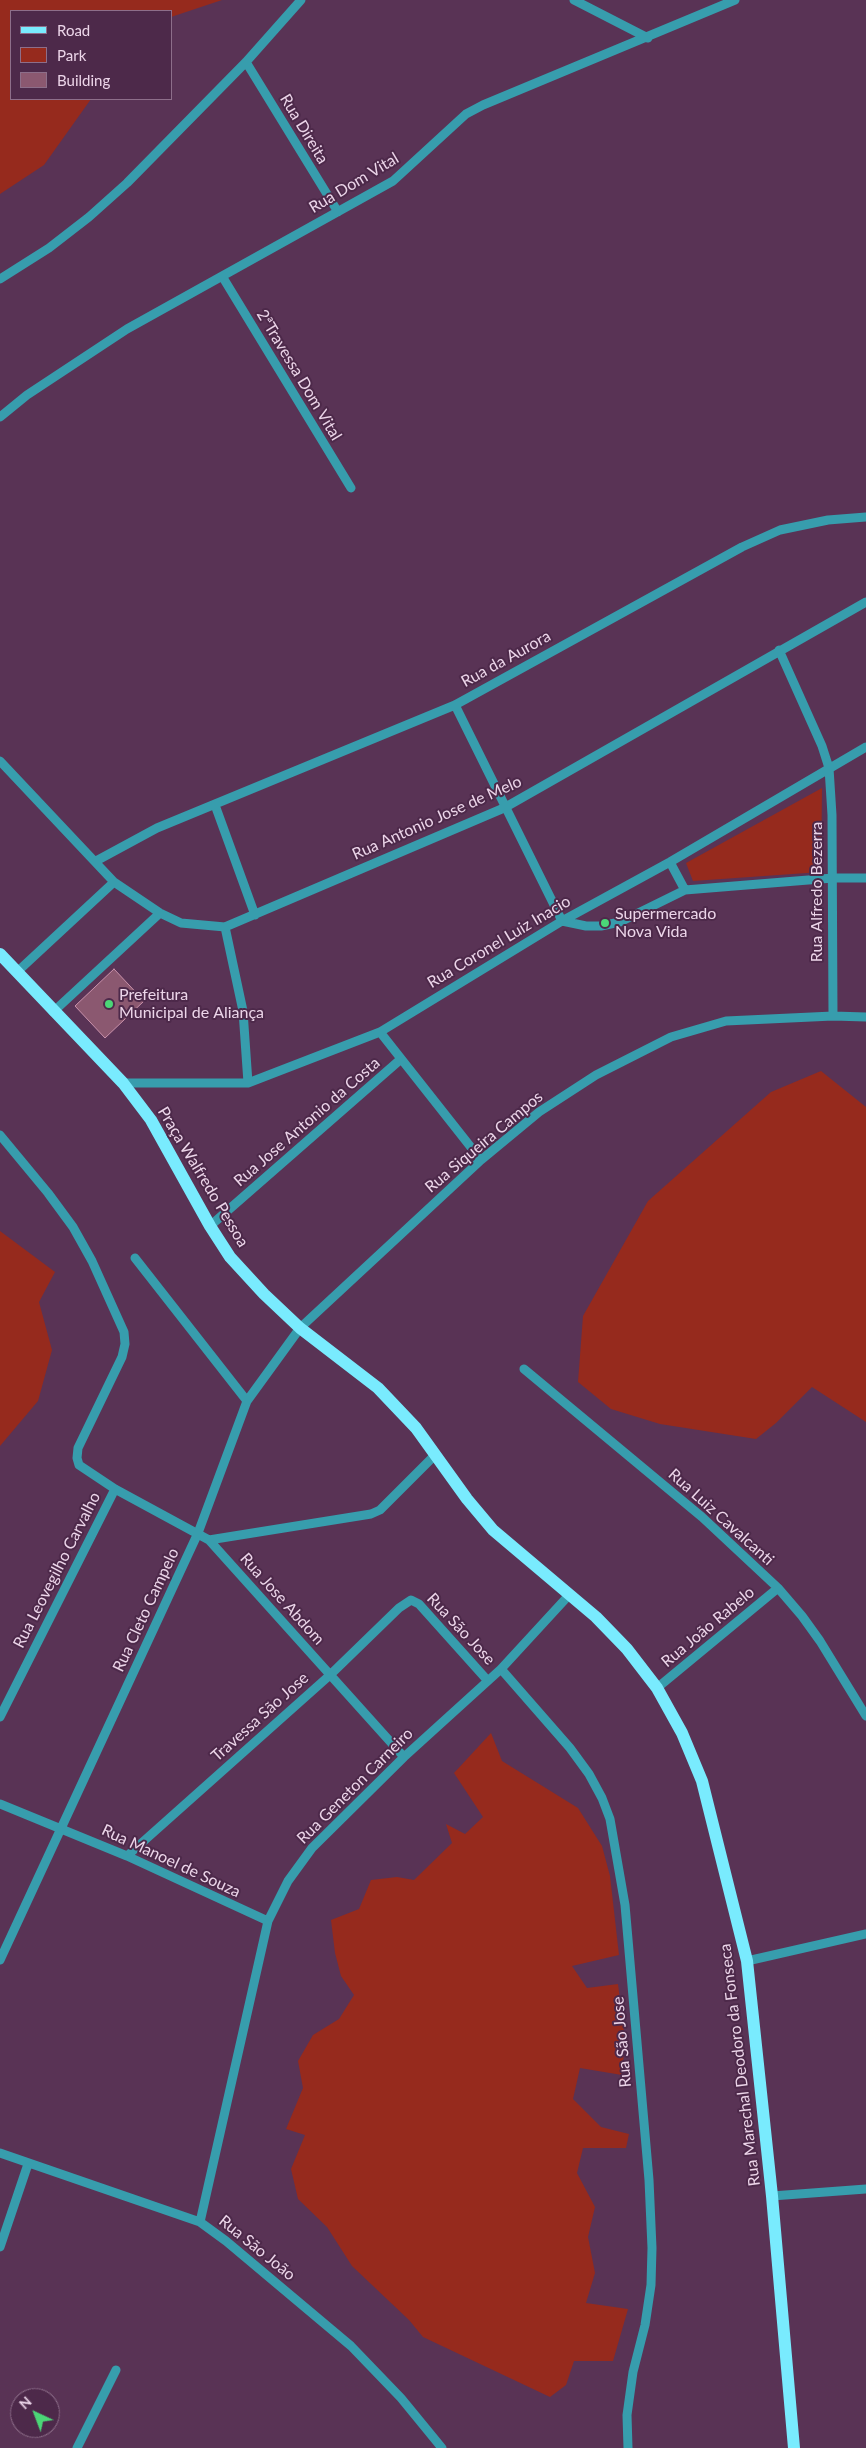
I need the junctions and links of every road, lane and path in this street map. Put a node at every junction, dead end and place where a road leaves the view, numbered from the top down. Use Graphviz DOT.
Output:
graph roads {
  1 [pos="300,0"];
  2 [pos="574,0"];
  3 [pos="734,0"];
  4 [pos="648,38"];
  5 [pos="246,62"];
  6 [pos="338,212"];
  7 [pos="222,276"];
  8 [pos="0,279"];
  9 [pos="0,418"];
  10 [pos="351,488"];
  11 [pos="866,517"];
  12 [pos="866,602"];
  13 [pos="779,650"];
  14 [pos="455,705"];
  15 [pos="866,747"];
  16 [pos="0,761"];
  17 [pos="830,768"];
  18 [pos="215,805"];
  19 [pos="504,808"];
  20 [pos="96,861"];
  21 [pos="670,862"];
  22 [pos="833,878"];
  23 [pos="866,878"];
  24 [pos="114,882"];
  25 [pos="685,890"];
  26 [pos="160,913"];
  27 [pos="255,915"];
  28 [pos="562,921"];
  29 [pos="225,927"];
  30 [pos="0,954"];
  31 [pos="17,972"];
  32 [pos="53,1012"];
  33 [pos="833,1016"];
  34 [pos="866,1017"];
  35 [pos="380,1032"];
  36 [pos="401,1059"];
  37 [pos="123,1083"];
  38 [pos="248,1083"];
  39 [pos="0,1135"];
  40 [pos="481,1160"];
  41 [pos="210,1226"];
  42 [pos="135,1258"];
  43 [pos="300,1328"];
  44 [pos="524,1369"];
  45 [pos="247,1400"];
  46 [pos="416,1428"];
  47 [pos="435,1455"];
  48 [pos="115,1490"];
  49 [pos="198,1533"];
  50 [pos="209,1540"];
  51 [pos="778,1588"];
  52 [pos="570,1594"];
  53 [pos="410,1600"];
  54 [pos="501,1669"];
  55 [pos="330,1675"];
  56 [pos="488,1681"];
  57 [pos="657,1688"];
  58 [pos="866,1716"];
  59 [pos="0,1717"];
  60 [pos="404,1757"];
  61 [pos="0,1804"];
  62 [pos="62,1828"];
  63 [pos="127,1856"];
  64 [pos="268,1922"];
  65 [pos="866,1934"];
  66 [pos="0,1960"];
  67 [pos="747,1960"];
  68 [pos="0,2153"];
  69 [pos="28,2164"];
  70 [pos="866,2189"];
  71 [pos="772,2196"];
  72 [pos="200,2222"];
  73 [pos="0,2247"];
  74 [pos="116,2370"];
  75 [pos="77,2448"];
  76 [pos="442,2448"];
  77 [pos="628,2448"];
  78 [pos="794,2448"];
  1 -- 5 [label="street"];
  2 -- 4 [label="street"];
  3 -- 4 [label="street, Rua Dom Vital"];
  4 -- 6 [label="street, Rua Dom Vital"];
  5 -- 6 [label="street, Rua Direita"];
  5 -- 8 [label="street"];
  6 -- 7 [label="street, Rua Dom Vital"];
  7 -- 9 [label="street, Rua Dom Vital"];
  7 -- 10 [label="street, 2ªTravessa Dom Vital"];
  11 -- 14 [label="street, Rua da Aurora"];
  12 -- 13 [label="street, Rua Antonio Jose de Melo"];
  13 -- 17 [label="street, Rua Alfredo Bezerra"];
  13 -- 19 [label="street, Rua Antonio Jose de Melo"];
  14 -- 18 [label="street, Rua da Aurora"];
  14 -- 19 [label="street"];
  15 -- 17 [label="street, Rua Coronel Luiz Inacio"];
  16 -- 20 [label="street, Rua Antonio Jose de Melo"];
  17 -- 21 [label="street, Rua Coronel Luiz Inacio"];
  17 -- 22 [label="street, Rua Alfredo Bezerra"];
  18 -- 20 [label="street, Rua da Aurora"];
  18 -- 27 [label="street"];
  19 -- 27 [label="street, Rua Antonio Jose de Melo"];
  19 -- 28 [label="street"];
  20 -- 24 [label="street, Rua Antonio Jose de Melo"];
  21 -- 25 [label="street"];
  21 -- 28 [label="street, Rua Coronel Luiz Inacio"];
  22 -- 23 [label="street"];
  22 -- 25 [label="street"];
  22 -- 33 [label="street, Rua Alfredo Bezerra"];
  24 -- 26 [label="street, Rua Antonio Jose de Melo"];
  24 -- 31 [label="street"];
  25 -- 28 [label="street"];
  26 -- 29 [label="street, Rua Antonio Jose de Melo"];
  26 -- 32 [label="street"];
  27 -- 29 [label="street, Rua Antonio Jose de Melo"];
  28 -- 35 [label="street, Rua Coronel Luiz Inacio"];
  29 -- 38 [label="street"];
  30 -- 31 [label="main road, Praça Walfredo Pessoa"];
  31 -- 32 [label="main road, Praça Walfredo Pessoa"];
  32 -- 37 [label="main road, Praça Walfredo Pessoa"];
  33 -- 34 [label="street, Rua Siqueira Campos"];
  33 -- 40 [label="street, Rua Siqueira Campos"];
  35 -- 36 [label="street"];
  35 -- 38 [label="street, Rua Coronel Luiz Inacio"];
  36 -- 40 [label="street"];
  36 -- 41 [label="street, Rua Jose Antonio da Costa"];
  37 -- 38 [label="street, Rua Coronel Luiz Inacio"];
  37 -- 41 [label="main road, Praça Walfredo Pessoa"];
  39 -- 48 [label="street, Rua Jose Abdom"];
  40 -- 43 [label="street, Rua Siqueira Campos"];
  41 -- 43 [label="main road, Praça Walfredo Pessoa"];
  42 -- 45 [label="street"];
  43 -- 45 [label="street, Rua Siqueira Campos"];
  43 -- 46 [label="main road, Praça Walfredo Pessoa"];
  44 -- 51 [label="street, Rua Luiz Cavalcanti"];
  45 -- 49 [label="street, Rua Cleto Campelo"];
  46 -- 47 [label="main road, Rua Marechal Deodoro da Fonseca"];
  47 -- 50 [label="street"];
  47 -- 52 [label="main road, Rua Marechal Deodoro da Fonseca"];
  48 -- 49 [label="street, Rua Jose Abdom"];
  48 -- 59 [label="street, Rua Leovegilho Carvalho"];
  49 -- 50 [label="street, Rua Jose Abdom"];
  49 -- 62 [label="street, Rua Cleto Campelo"];
  50 -- 55 [label="street, Rua Jose Abdom"];
  51 -- 57 [label="street, Rua João Rabelo"];
  51 -- 58 [label="street, Rua Luiz Cavalcanti"];
  52 -- 54 [label="street, Rua Geneton Carneiro"];
  52 -- 57 [label="main road, Rua Marechal Deodoro da Fonseca"];
  53 -- 55 [label="street, Travessa São Jose"];
  53 -- 56 [label="street, Rua São Jose"];
  54 -- 56 [label="street, Rua Geneton Carneiro"];
  54 -- 77 [label="street, Rua São Jose"];
  55 -- 60 [label="street, Rua Jose Abdom"];
  55 -- 63 [label="street, Travessa São Jose"];
  56 -- 60 [label="street, Rua Geneton Carneiro"];
  57 -- 67 [label="main road, Rua Marechal Deodoro da Fonseca"];
  60 -- 64 [label="street, Rua Geneton Carneiro"];
  61 -- 62 [label="street, Rua Manoel de Souza"];
  62 -- 63 [label="street, Rua Manoel de Souza"];
  62 -- 66 [label="street, Rua Cleto Campelo"];
  63 -- 64 [label="street, Rua Manoel de Souza"];
  64 -- 72 [label="street, Rua Geneton Carneiro"];
  65 -- 67 [label="street"];
  67 -- 71 [label="main road, Rua Marechal Deodoro da Fonseca"];
  68 -- 69 [label="street, Rua São João"];
  69 -- 72 [label="street, Rua São João"];
  69 -- 73 [label="street"];
  70 -- 71 [label="street"];
  71 -- 78 [label="main road, Rua Marechal Deodoro da Fonseca"];
  72 -- 76 [label="street, Rua São João"];
  74 -- 75 [label="street"];
}
